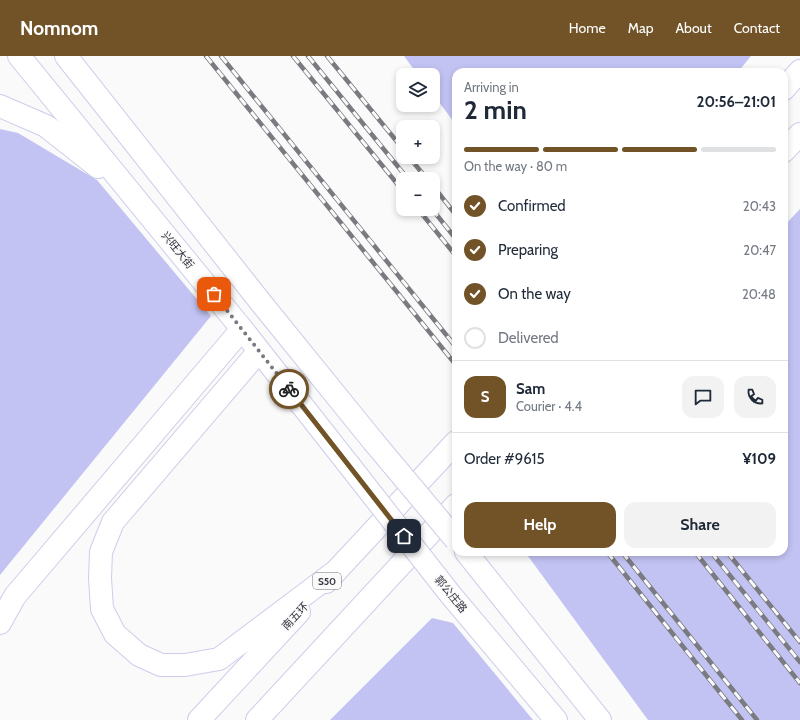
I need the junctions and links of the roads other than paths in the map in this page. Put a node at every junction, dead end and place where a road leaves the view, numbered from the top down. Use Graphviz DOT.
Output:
graph roads {
  1 [pos="19,56"];
  2 [pos="66,56"];
  3 [pos="800,71"];
  4 [pos="788,84"];
  5 [pos="0,106"];
  6 [pos="800,134"];
  7 [pos="788,147"];
  8 [pos="130,192"];
  9 [pos="242,329"];
  10 [pos="259,351"];
  11 [pos="452,446"];
  12 [pos="350,465"];
  13 [pos="452,509"];
  14 [pos="452,535"];
  15 [pos="469,556"];
  16 [pos="336,571"];
  17 [pos="0,623"];
  18 [pos="296,678"];
  19 [pos="199,720"];
  20 [pos="257,720"];
  21 [pos="268,720"];
  22 [pos="556,720"];
  23 [pos="600,720"];
  1 -- 8 [label="main road, 兴旺大街"];
  2 -- 14 [label="main road, bridge"];
  3 -- 4 [label="main road"];
  5 -- 8 [label="main road"];
  6 -- 7 [label="main road"];
  8 -- 9 [label="main road, 兴旺大街"];
  9 -- 10 [label="main road, 兴旺大街"];
  9 -- 17 [label="main road"];
  10 -- 12 [label="main road, 兴旺大街"];
  10 -- 16 [label="main road"];
  11 -- 16 [label="main road, 南五环 / S50"];
  12 -- 22 [label="main road, 郭公庄路, bridge"];
  13 -- 18 [label="main road"];
  15 -- 23 [label="main road"];
  16 -- 19 [label="main road, 南五环 / S50"];
  18 -- 20 [label="main road"];
  18 -- 21 [label="main road"];
}
